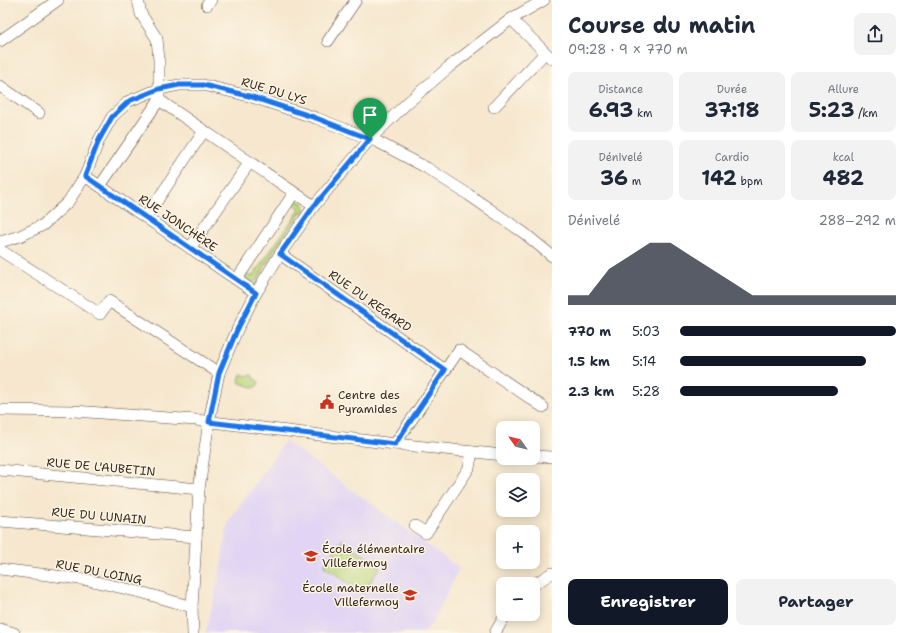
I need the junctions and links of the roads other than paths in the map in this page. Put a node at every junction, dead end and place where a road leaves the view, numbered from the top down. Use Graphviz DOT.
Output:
graph roads {
  1 [pos="58,0"];
  2 [pos="138,0"];
  3 [pos="356,0"];
  4 [pos="544,0"];
  5 [pos="511,19"];
  6 [pos="0,41"];
  7 [pos="328,41"];
  8 [pos="549,56"];
  9 [pos="0,86"];
  10 [pos="159,95"];
  11 [pos="494,107"];
  12 [pos="39,113"];
  13 [pos="204,131"];
  14 [pos="370,139"];
  15 [pos="250,162"];
  16 [pos="85,176"];
  17 [pos="100,186"];
  18 [pos="294,193"];
  19 [pos="314,206"];
  20 [pos="146,217"];
  21 [pos="0,242"];
  22 [pos="190,248"];
  23 [pos="0,250"];
  24 [pos="280,254"];
  25 [pos="552,256"];
  26 [pos="237,279"];
  27 [pos="256,293"];
  28 [pos="445,370"];
  29 [pos="219,373"];
  30 [pos="543,407"];
  31 [pos="0,410"];
  32 [pos="209,422"];
  33 [pos="395,444"];
  34 [pos="472,452"];
  35 [pos="496,454"];
  36 [pos="540,456"];
  37 [pos="552,457"];
  38 [pos="0,470"];
  39 [pos="199,489"];
  40 [pos="0,520"];
  41 [pos="415,526"];
  42 [pos="196,537"];
  43 [pos="0,569"];
  44 [pos="552,573"];
  45 [pos="540,581"];
  46 [pos="192,607"];
  47 [pos="502,621"];
  48 [pos="0,629"];
  49 [pos="14,633"];
  50 [pos="193,633"];
  51 [pos="495,633"];
  1 -- 6 [label="street"];
  2 -- 10 [label="street"];
  3 -- 7 [label="street"];
  4 -- 5 [label="street"];
  5 -- 8 [label="street"];
  5 -- 14 [label="street"];
  8 -- 11 [label="street"];
  9 -- 12 [label="street"];
  10 -- 13 [label="street"];
  10 -- 14 [label="street, RUE DU LYS"];
  10 -- 16 [label="street, RUE DU LYS"];
  10 -- 17 [label="street"];
  13 -- 15 [label="street"];
  13 -- 20 [label="street"];
  14 -- 19 [label="street"];
  14 -- 25 [label="street, RUE DU LYS"];
  15 -- 18 [label="street"];
  15 -- 22 [label="street"];
  16 -- 17 [label="street, RUE JONCHÈRE"];
  16 -- 21 [label="street, RUE DU LYS"];
  17 -- 20 [label="street, RUE JONCHÈRE"];
  18 -- 19 [label="street"];
  18 -- 26 [label="street"];
  19 -- 24 [label="street"];
  20 -- 22 [label="street, RUE JONCHÈRE"];
  22 -- 26 [label="street, RUE JONCHÈRE"];
  23 -- 29 [label="street"];
  24 -- 27 [label="street"];
  24 -- 28 [label="street, RUE DU REGARD"];
  26 -- 27 [label="street, RUE JONCHÈRE"];
  27 -- 29 [label="street"];
  28 -- 30 [label="street"];
  28 -- 33 [label="street"];
  29 -- 32 [label="street"];
  31 -- 32 [label="street"];
  32 -- 33 [label="street"];
  32 -- 39 [label="street"];
  33 -- 34 [label="street"];
  34 -- 35 [label="street"];
  34 -- 41 [label="street"];
  36 -- 37 [label="street"];
  38 -- 39 [label="street, RUE DE L'AUBETIN"];
  39 -- 42 [label="street"];
  40 -- 42 [label="street, RUE DU LUNAIN"];
  42 -- 46 [label="street"];
  43 -- 46 [label="street, RUE DU LOING"];
  44 -- 45 [label="street"];
  46 -- 50 [label="street"];
  47 -- 51 [label="street"];
  48 -- 49 [label="street"];
}
